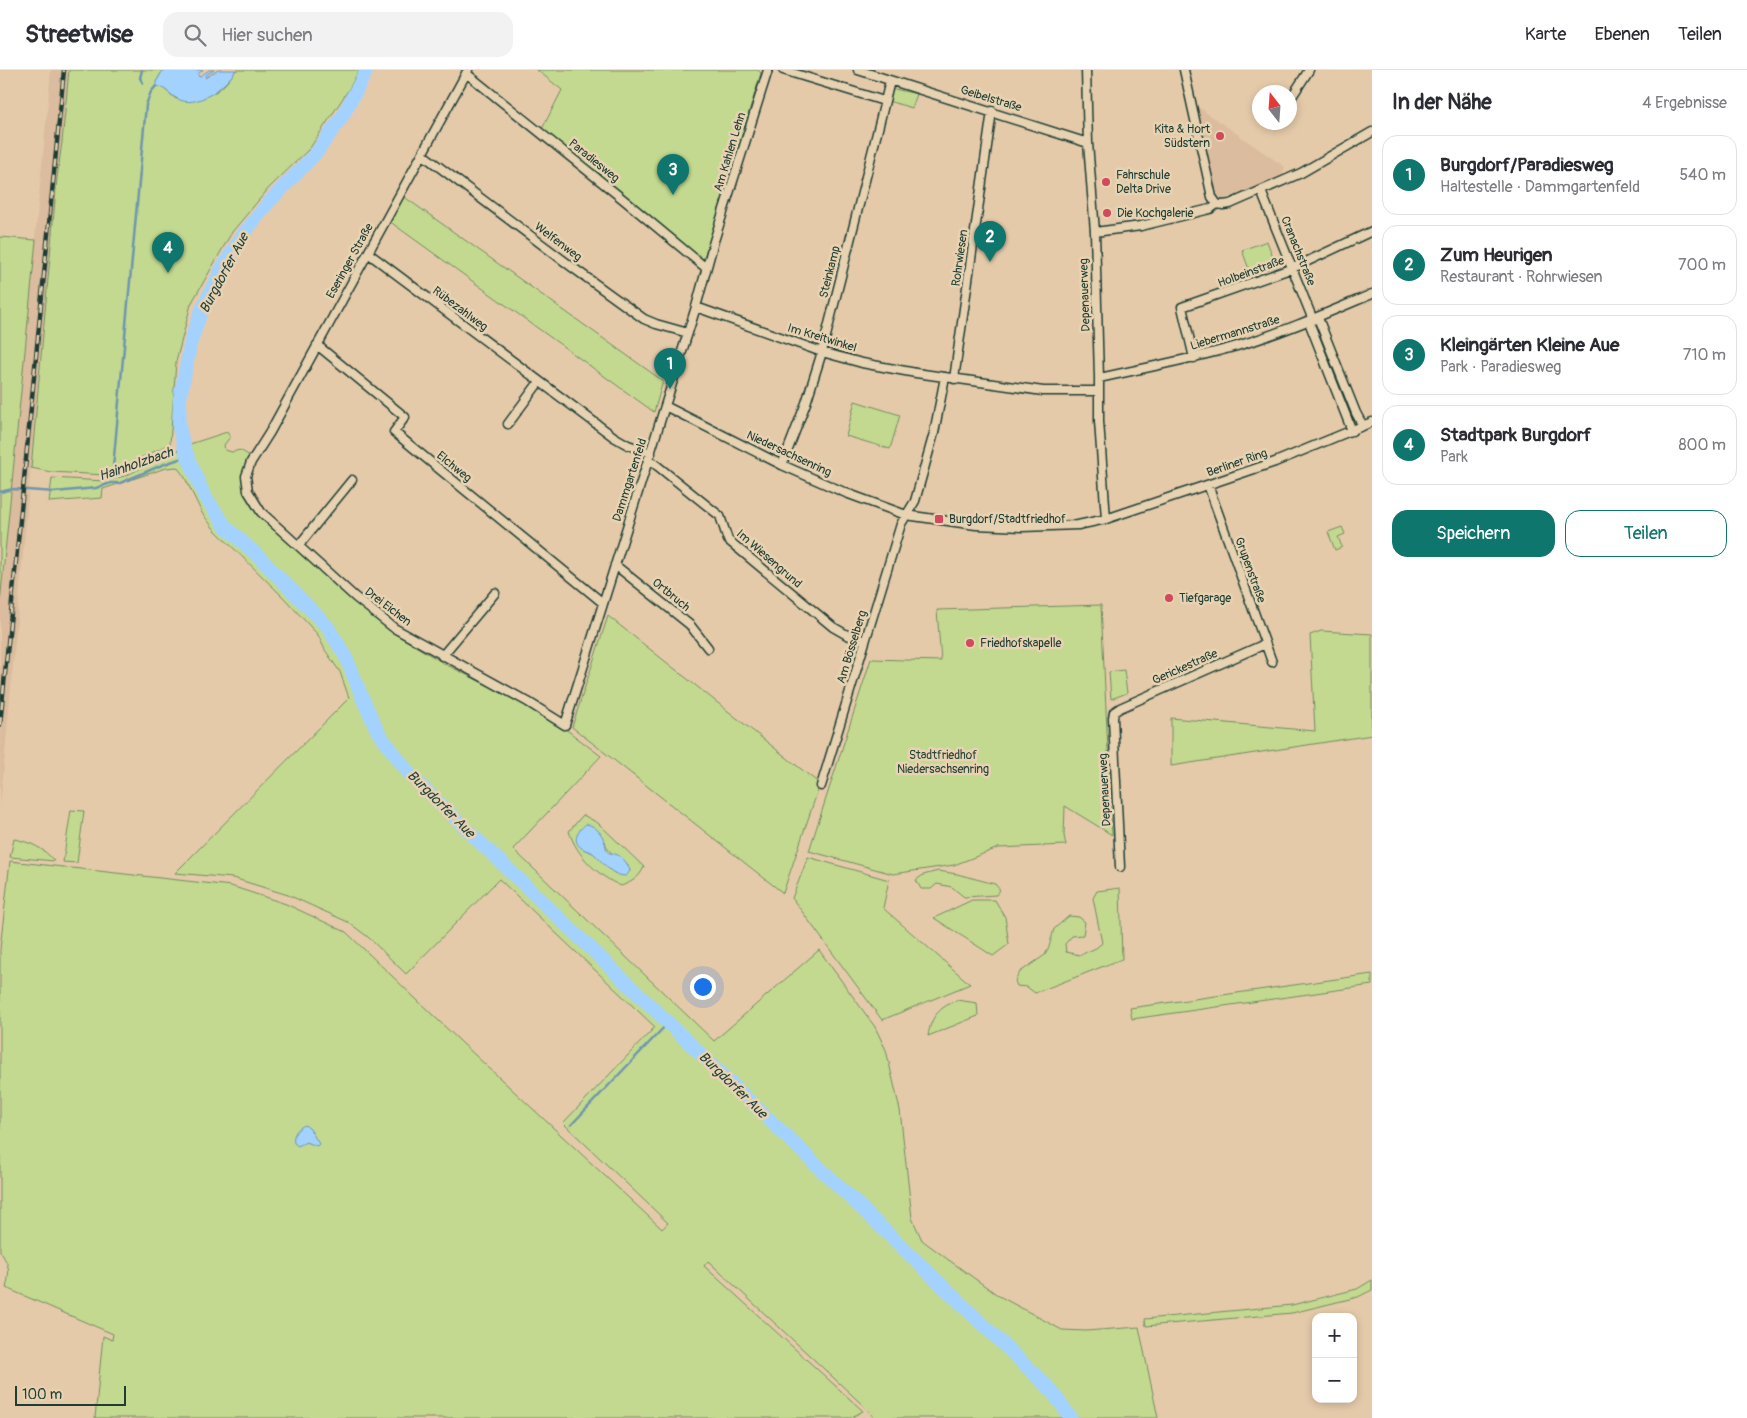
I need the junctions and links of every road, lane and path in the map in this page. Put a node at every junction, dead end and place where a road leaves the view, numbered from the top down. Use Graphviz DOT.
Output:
graph roads {
  1 [pos="768,70"];
  2 [pos="783,70"];
  3 [pos="858,70"];
  4 [pos="1086,70"];
  5 [pos="1184,70"];
  6 [pos="1309,70"];
  7 [pos="467,72"];
  8 [pos="890,81"];
  9 [pos="1297,89"];
  10 [pos="884,101"];
  11 [pos="992,111"];
  12 [pos="1372,132"];
  13 [pos="1088,142"];
  14 [pos="422,154"];
  15 [pos="1261,190"];
  16 [pos="1217,204"];
  17 [pos="1372,231"];
  18 [pos="1095,232"];
  19 [pos="714,241"];
  20 [pos="368,253"];
  21 [pos="706,268"];
  22 [pos="1293,268"];
  23 [pos="1372,294"];
  24 [pos="696,307"];
  25 [pos="1313,320"];
  26 [pos="688,333"];
  27 [pos="317,345"];
  28 [pos="822,352"];
  29 [pos="1194,358"];
  30 [pos="945,377"];
  31 [pos="954,378"];
  32 [pos="1099,378"];
  33 [pos="539,382"];
  34 [pos="1100,392"];
  35 [pos="665,406"];
  36 [pos="1372,422"];
  37 [pos="508,424"];
  38 [pos="1363,426"];
  39 [pos="1352,431"];
  40 [pos="650,457"];
  41 [pos="251,462"];
  42 [pos="782,465"];
  43 [pos="352,480"];
  44 [pos="1208,486"];
  45 [pos="906,515"];
  46 [pos="1106,519"];
  47 [pos="299,545"];
  48 [pos="615,565"];
  49 [pos="495,592"];
  50 [pos="603,603"];
  51 [pos="865,641"];
  52 [pos="1265,644"];
  53 [pos="708,648"];
  54 [pos="442,656"];
  55 [pos="1272,662"];
  56 [pos="1114,712"];
  57 [pos="565,725"];
  58 [pos="821,786"];
  59 [pos="1120,868"];
  1 -- 19 [label="street, Am Kahlen Lehn"];
  2 -- 10 [label="street"];
  3 -- 8 [label="street, Geibelstraße"];
  4 -- 13 [label="street, Depenauerweg"];
  5 -- 16 [label="street"];
  6 -- 9 [label="street"];
  7 -- 14 [label="street, Eseringer Straße"];
  7 -- 21 [label="street, Paradiesweg"];
  8 -- 10 [label="street, Steinkamp"];
  8 -- 11 [label="street, Geibelstraße"];
  10 -- 28 [label="street, Steinkamp"];
  11 -- 13 [label="street, Geibelstraße"];
  11 -- 31 [label="street, Rohrwiesen"];
  12 -- 15 [label="street"];
  13 -- 18 [label="street, Depenauerweg"];
  14 -- 20 [label="street, Eseringer Straße"];
  14 -- 26 [label="street, Welfenweg"];
  15 -- 16 [label="street"];
  15 -- 22 [label="street, Cranachstraße"];
  16 -- 18 [label="street"];
  17 -- 22 [label="street, Holbeinstraße"];
  18 -- 32 [label="street, Depenauerweg"];
  19 -- 21 [label="street, Dammgartenfeld"];
  20 -- 27 [label="street, Eseringer Straße"];
  20 -- 33 [label="street, Rübezahlweg"];
  21 -- 24 [label="street, Dammgartenfeld"];
  22 -- 25 [label="street, Cranachstraße"];
  22 -- 29 [label="street, Holbeinstraße"];
  23 -- 25 [label="street, Liebermannstraße"];
  24 -- 26 [label="street, Dammgartenfeld"];
  24 -- 28 [label="street, Im Kreitwinkel"];
  25 -- 29 [label="street, Liebermannstraße"];
  25 -- 38 [label="street"];
  25 -- 39 [label="street"];
  26 -- 35 [label="street, Dammgartenfeld"];
  27 -- 41 [label="street, Eseringer Straße"];
  27 -- 50 [label="street, Elchweg"];
  28 -- 30 [label="street, Im Kreitwinkel"];
  28 -- 42 [label="street, Steinkamp"];
  29 -- 32 [label="street, Liebermannstraße"];
  30 -- 31 [label="street, Im Kreitwinkel"];
  30 -- 45 [label="street"];
  31 -- 34 [label="street, Im Kreitwinkel"];
  32 -- 34 [label="street, Depenauerweg"];
  33 -- 37 [label="street"];
  33 -- 40 [label="street, Rübezahlweg"];
  34 -- 46 [label="street, Depenauerweg"];
  35 -- 40 [label="street, Dammgartenfeld"];
  35 -- 42 [label="street, Niedersachsenring"];
  36 -- 38 [label="street, Berliner Ring"];
  38 -- 39 [label="street, Berliner Ring"];
  39 -- 44 [label="street, Berliner Ring"];
  40 -- 48 [label="street, Dammgartenfeld"];
  40 -- 51 [label="street, Im Wiesengrund"];
  41 -- 47 [label="street, Drei Eichen"];
  42 -- 45 [label="street, Niedersachsenring"];
  43 -- 47 [label="street"];
  44 -- 46 [label="street, Berliner Ring"];
  44 -- 52 [label="street, Grupenstraße"];
  45 -- 46 [label="street, Niedersachsenring"];
  45 -- 51 [label="street, Am Bösselberg"];
  47 -- 54 [label="street, Drei Eichen"];
  48 -- 50 [label="street, Dammgartenfeld"];
  48 -- 53 [label="street, Ortbruch"];
  49 -- 54 [label="street"];
  50 -- 57 [label="street, Dammgartenfeld"];
  51 -- 58 [label="street, Am Bösselberg"];
  52 -- 55 [label="street, Grupenstraße"];
  52 -- 56 [label="street, Gerickestraße"];
  54 -- 57 [label="street, Drei Eichen"];
  56 -- 59 [label="street, Depenauerweg"];
}
